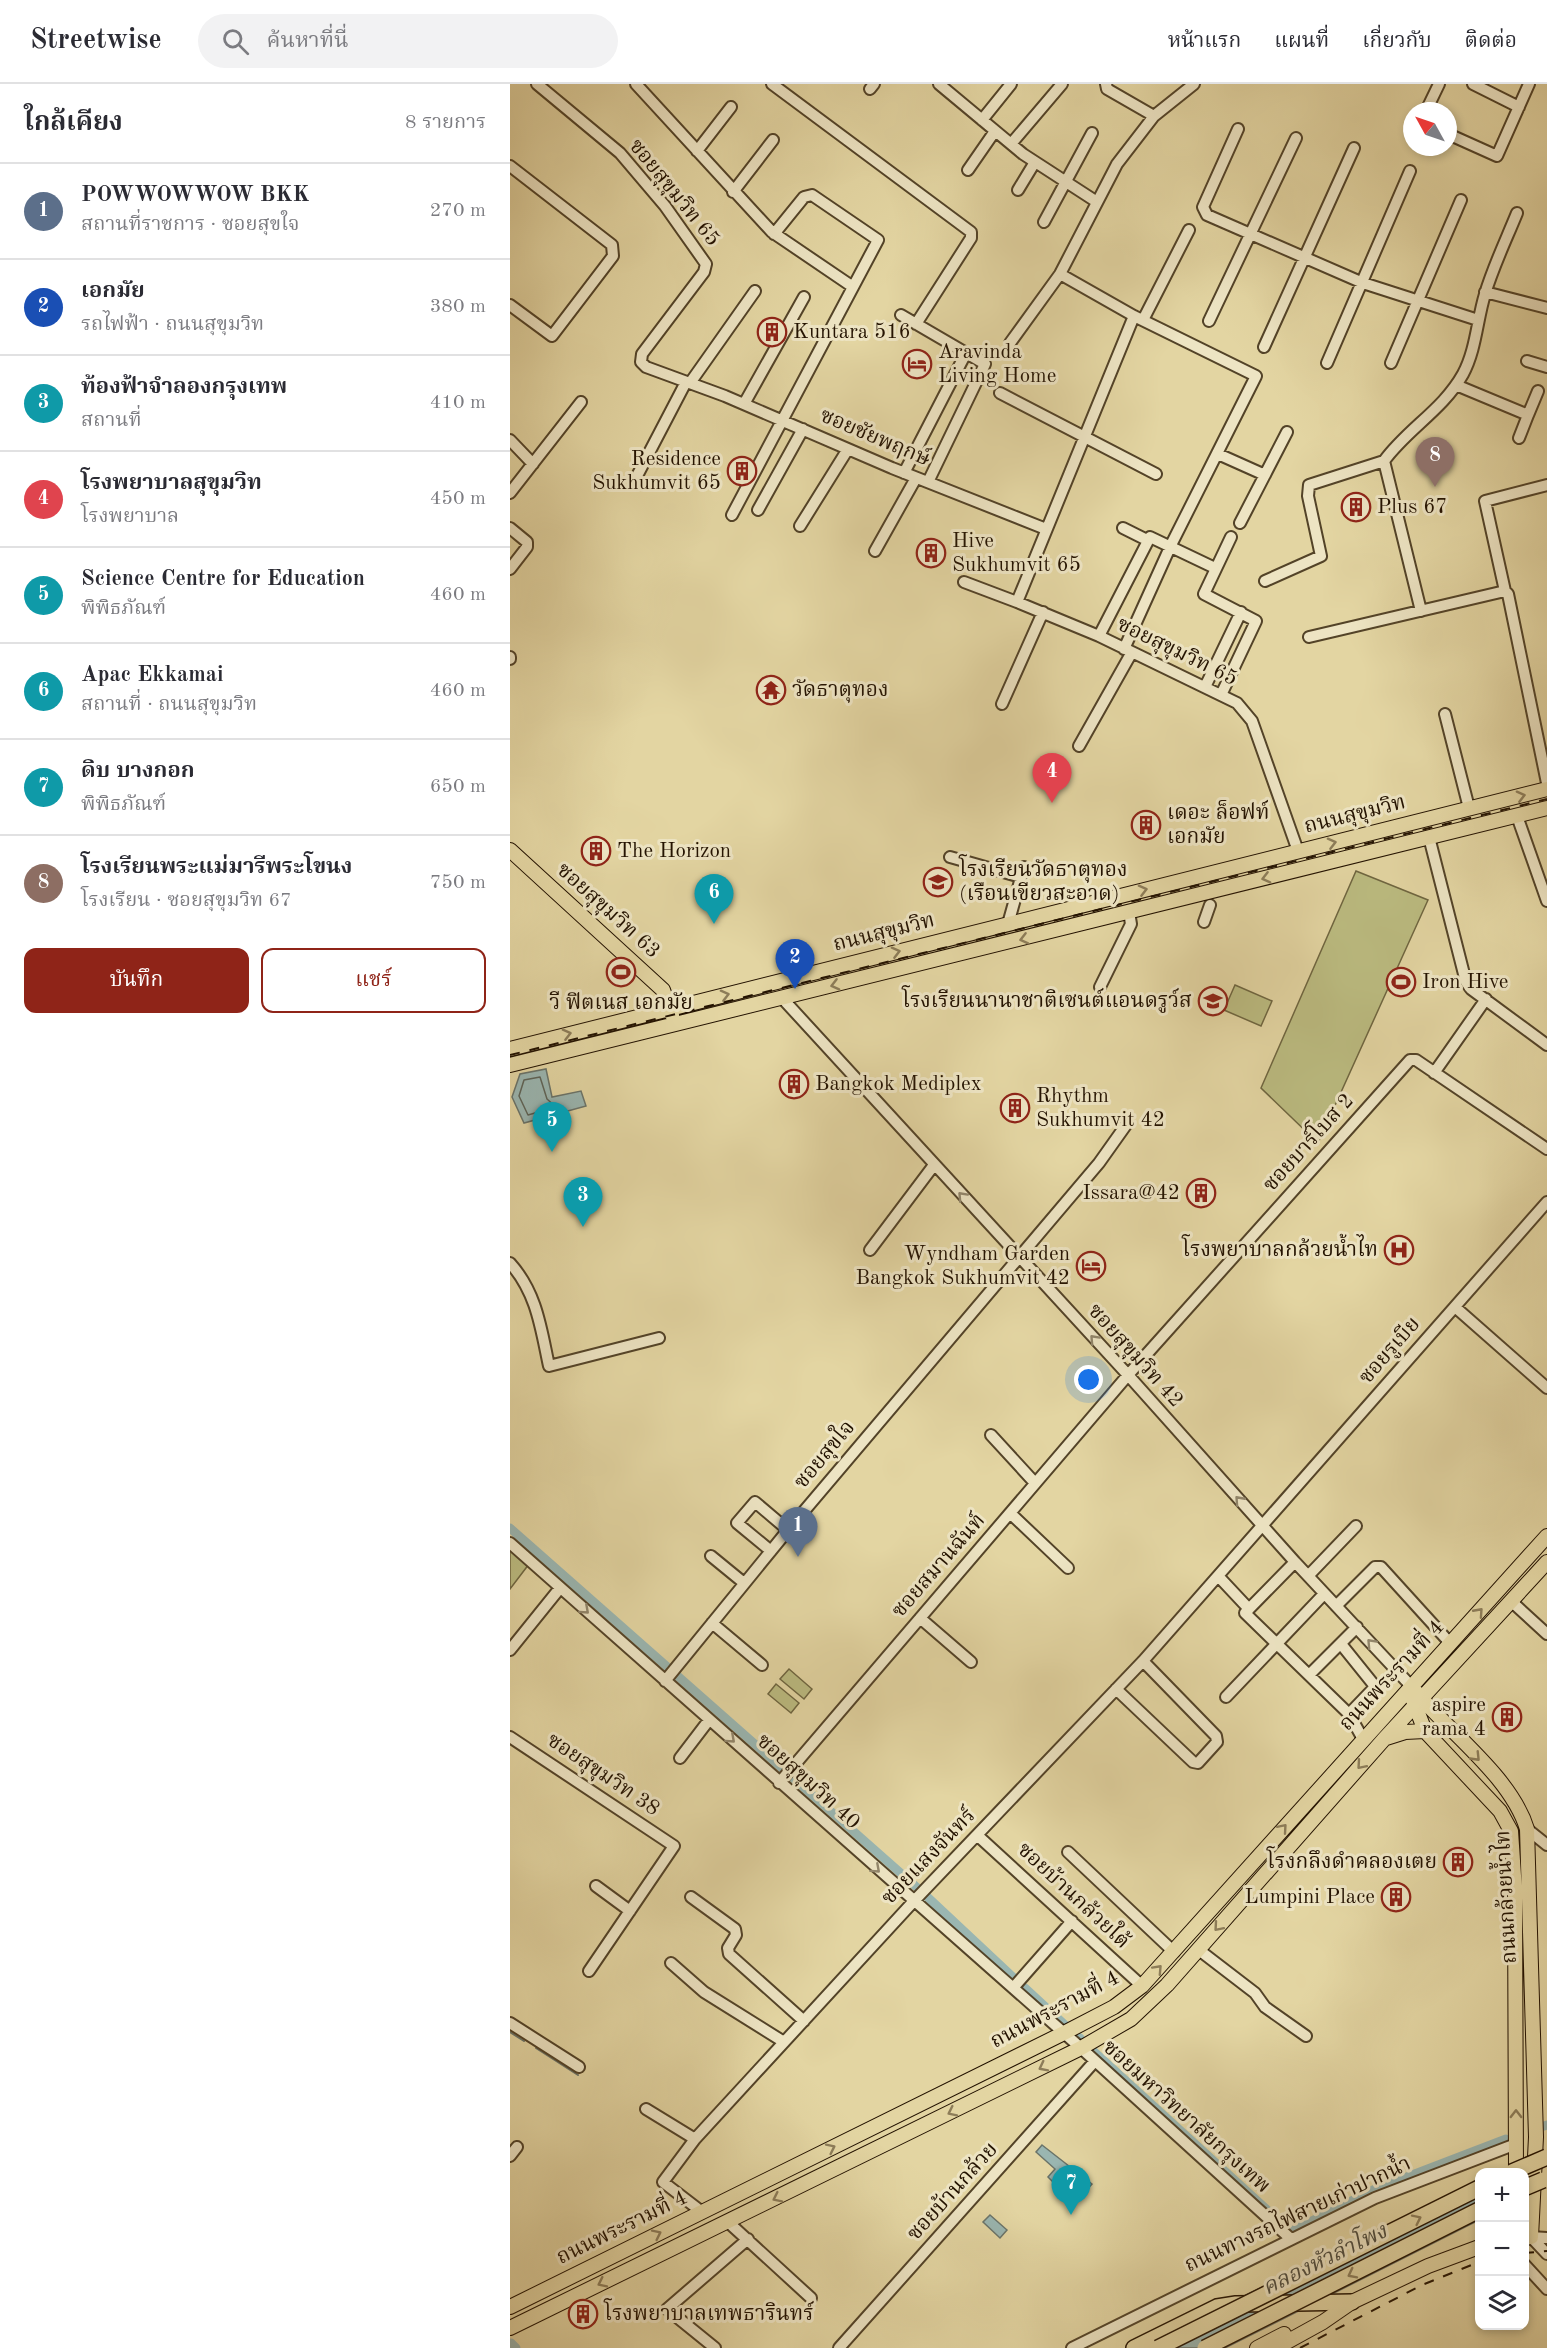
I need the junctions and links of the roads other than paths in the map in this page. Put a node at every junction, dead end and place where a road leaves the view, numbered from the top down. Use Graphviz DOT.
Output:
graph roads {
  1 [pos="537,84"];
  2 [pos="636,84"];
  3 [pos="772,84"];
  4 [pos="939,84"];
  5 [pos="1011,84"];
  6 [pos="1062,84"];
  7 [pos="1106,84"];
  8 [pos="1194,84"];
  9 [pos="1439,84"];
  10 [pos="1473,84"];
  11 [pos="1529,84"];
  12 [pos="551,88"];
  13 [pos="1430,102"];
  14 [pos="731,106"];
  15 [pos="1519,107"];
  16 [pos="1154,116"];
  17 [pos="982,120"];
  18 [pos="1238,129"];
  19 [pos="995,131"];
  20 [pos="1092,133"];
  21 [pos="1296,138"];
  22 [pos="1457,138"];
  23 [pos="773,141"];
  24 [pos="1011,144"];
  25 [pos="1354,148"];
  26 [pos="697,151"];
  27 [pos="1035,162"];
  28 [pos="510,166"];
  29 [pos="968,170"];
  30 [pos="1410,171"];
  31 [pos="1065,181"];
  32 [pos="1018,190"];
  33 [pos="734,192"];
  34 [pos="1461,200"];
  35 [pos="1097,202"];
  36 [pos="1516,213"];
  37 [pos="1044,222"];
  38 [pos="1189,230"];
  39 [pos="774,234"];
  40 [pos="1250,234"];
  41 [pos="1304,259"];
  42 [pos="1060,274"];
  43 [pos="1363,283"];
  44 [pos="853,287"];
  45 [pos="755,291"];
  46 [pos="1485,292"];
  47 [pos="804,297"];
  48 [pos="1417,302"];
  49 [pos="510,306"];
  50 [pos="1547,308"];
  51 [pos="901,315"];
  52 [pos="1139,318"];
  53 [pos="1478,320"];
  54 [pos="1209,321"];
  55 [pos="916,324"];
  56 [pos="1010,343"];
  57 [pos="1263,346"];
  58 [pos="966,353"];
  59 [pos="1527,361"];
  60 [pos="1327,363"];
  61 [pos="1391,363"];
  62 [pos="1547,367"];
  63 [pos="688,383"];
  64 [pos="1456,385"];
  65 [pos="1538,392"];
  66 [pos="1000,393"];
  67 [pos="581,402"];
  68 [pos="744,404"];
  69 [pos="1528,415"];
  70 [pos="782,419"];
  71 [pos="803,429"];
  72 [pos="1287,432"];
  73 [pos="1083,438"];
  74 [pos="1519,438"];
  75 [pos="510,440"];
  76 [pos="848,449"];
  77 [pos="1218,454"];
  78 [pos="1384,461"];
  79 [pos="533,464"];
  80 [pos="904,473"];
  81 [pos="638,474"];
  82 [pos="1156,474"];
  83 [pos="1265,475"];
  84 [pos="916,478"];
  85 [pos="928,482"];
  86 [pos="1547,485"];
  87 [pos="510,493"];
  88 [pos="758,510"];
  89 [pos="732,515"];
  90 [pos="1240,523"];
  91 [pos="800,525"];
  92 [pos="510,528"];
  93 [pos="1124,528"];
  94 [pos="1046,529"];
  95 [pos="1231,537"];
  96 [pos="1147,540"];
  97 [pos="1171,546"];
  98 [pos="875,551"];
  99 [pos="1215,568"];
  100 [pos="510,569"];
  101 [pos="1265,580"];
  102 [pos="964,582"];
  103 [pos="1505,591"];
  104 [pos="1017,603"];
  105 [pos="1421,611"];
  106 [pos="1042,612"];
  107 [pos="1241,612"];
  108 [pos="1099,636"];
  109 [pos="1309,637"];
  110 [pos="1128,650"];
  111 [pos="1205,687"];
  112 [pos="1221,695"];
  113 [pos="1002,704"];
  114 [pos="1445,714"];
  115 [pos="1079,746"];
  116 [pos="1547,783"];
  117 [pos="1547,789"];
  118 [pos="1546,807"];
  119 [pos="1469,808"];
  120 [pos="1517,816"];
  121 [pos="1429,837"];
  122 [pos="510,850"];
  123 [pos="1298,851"];
  124 [pos="950,856"];
  125 [pos="1547,901"];
  126 [pos="1210,905"];
  127 [pos="1077,907"];
  128 [pos="1129,912"];
  129 [pos="1204,922"];
  130 [pos="1008,924"];
  131 [pos="1081,924"];
  132 [pos="778,982"];
  133 [pos="1100,987"];
  134 [pos="782,998"];
  135 [pos="1486,999"];
  136 [pos="672,1008"];
  137 [pos="673,1026"];
  138 [pos="1547,1045"];
  139 [pos="510,1049"];
  140 [pos="510,1065"];
  141 [pos="1434,1072"];
  142 [pos="1126,1125"];
  143 [pos="1547,1149"];
  144 [pos="934,1165"];
  145 [pos="1547,1202"];
  146 [pos="870,1250"];
  147 [pos="1018,1256"];
  148 [pos="510,1263"];
  149 [pos="1455,1307"];
  150 [pos="659,1338"];
  151 [pos="1128,1375"];
  152 [pos="1547,1388"];
  153 [pos="991,1435"];
  154 [pos="1035,1483"];
  155 [pos="1010,1514"];
  156 [pos="1263,1526"];
  157 [pos="1356,1526"];
  158 [pos="788,1530"];
  159 [pos="1547,1536"];
  160 [pos="510,1543"];
  161 [pos="771,1551"];
  162 [pos="711,1556"];
  163 [pos="1295,1562"];
  164 [pos="1546,1564"];
  165 [pos="1068,1568"];
  166 [pos="1218,1576"];
  167 [pos="1308,1576"];
  168 [pos="744,1583"];
  169 [pos="560,1588"];
  170 [pos="1324,1594"];
  171 [pos="1511,1601"];
  172 [pos="1336,1606"];
  173 [pos="1249,1609"];
  174 [pos="920,1618"];
  175 [pos="712,1623"];
  176 [pos="1357,1627"];
  177 [pos="1547,1634"];
  178 [pos="1277,1641"];
  179 [pos="1450,1643"];
  180 [pos="1341,1644"];
  181 [pos="510,1650"];
  182 [pos="1143,1661"];
  183 [pos="971,1662"];
  184 [pos="762,1665"];
  185 [pos="1309,1675"];
  186 [pos="670,1676"];
  187 [pos="1411,1686"];
  188 [pos="1116,1689"];
  189 [pos="1226,1697"];
  190 [pos="1418,1702"];
  191 [pos="1349,1714"];
  192 [pos="709,1720"];
  193 [pos="1425,1731"];
  194 [pos="510,1737"];
  195 [pos="1385,1738"];
  196 [pos="1363,1739"];
  197 [pos="680,1758"];
  198 [pos="784,1777"];
  199 [pos="1527,1829"];
  200 [pos="1511,1831"];
  201 [pos="977,1834"];
  202 [pos="1547,1845"];
  203 [pos="1068,1852"];
  204 [pos="596,1886"];
  205 [pos="691,1897"];
  206 [pos="913,1902"];
  207 [pos="630,1911"];
  208 [pos="1071,1920"];
  209 [pos="1199,1950"];
  210 [pos="1174,1952"];
  211 [pos="670,1963"];
  212 [pos="589,1971"];
  213 [pos="1142,1986"];
  214 [pos="1013,1988"];
  215 [pos="804,2020"];
  216 [pos="510,2022"];
  217 [pos="1064,2033"];
  218 [pos="1306,2036"];
  219 [pos="784,2042"];
  220 [pos="1081,2048"];
  221 [pos="1095,2061"];
  222 [pos="579,2067"];
  223 [pos="646,2109"];
  224 [pos="1542,2135"];
  225 [pos="695,2139"];
  226 [pos="1516,2144"];
  227 [pos="1547,2157"];
  228 [pos="1514,2168"];
  229 [pos="1523,2168"];
  230 [pos="1540,2177"];
  231 [pos="1475,2190"];
  232 [pos="702,2212"];
  233 [pos="1475,2212"];
  234 [pos="728,2222"];
  235 [pos="1529,2228"];
  236 [pos="1529,2233"];
  237 [pos="1529,2234"];
  238 [pos="1547,2238"];
  239 [pos="748,2239"];
  240 [pos="1290,2239"];
  241 [pos="1475,2248"];
  242 [pos="1547,2254"];
  243 [pos="1529,2269"];
  244 [pos="1547,2289"];
  245 [pos="811,2298"];
  246 [pos="1349,2304"];
  247 [pos="510,2307"];
  248 [pos="510,2328"];
  249 [pos="715,2348"];
  250 [pos="839,2348"];
  251 [pos="1072,2348"];
  252 [pos="1134,2348"];
  253 [pos="1158,2348"];
  254 [pos="1205,2348"];
  255 [pos="1257,2348"];
  256 [pos="1276,2348"];
  1 -- 12 [label="street, ซอยสุขุมวิท 65"];
  2 -- 26 [label="street"];
  3 -- 55 [label="street"];
  4 -- 17 [label="street"];
  5 -- 17 [label="street"];
  6 -- 24 [label="street"];
  7 -- 16 [label="street"];
  8 -- 16 [label="street"];
  9 -- 13 [label="street"];
  10 -- 15 [label="street"];
  11 -- 15 [label="street"];
  12 -- 63 [label="street, ซอยสุขุมวิท 65"];
  14 -- 26 [label="street"];
  15 -- 22 [label="street"];
  16 -- 35 [label="street"];
  17 -- 19 [label="street"];
  18 -- 40 [label="street"];
  19 -- 24 [label="street"];
  19 -- 29 [label="street"];
  20 -- 31 [label="street"];
  21 -- 40 [label="street"];
  23 -- 33 [label="street"];
  24 -- 27 [label="street"];
  25 -- 41 [label="street"];
  26 -- 33 [label="street"];
  27 -- 31 [label="street"];
  27 -- 32 [label="street"];
  28 -- 49 [label="street"];
  30 -- 43 [label="street"];
  31 -- 35 [label="street"];
  31 -- 37 [label="street"];
  33 -- 39 [label="street"];
  34 -- 48 [label="street"];
  35 -- 42 [label="street"];
  36 -- 46 [label="street"];
  38 -- 52 [label="street"];
  39 -- 44 [label="street"];
  39 -- 44 [label="street"];
  40 -- 41 [label="street"];
  40 -- 54 [label="street"];
  41 -- 43 [label="street"];
  41 -- 57 [label="street"];
  42 -- 52 [label="street"];
  42 -- 56 [label="street"];
  43 -- 48 [label="street"];
  43 -- 60 [label="street"];
  44 -- 70 [label="street"];
  45 -- 63 [label="street"];
  46 -- 50 [label="street"];
  46 -- 53 [label="street"];
  47 -- 68 [label="street"];
  48 -- 53 [label="street"];
  48 -- 61 [label="street"];
  51 -- 55 [label="street"];
  52 -- 73 [label="street"];
  52 -- 77 [label="street"];
  53 -- 64 [label="street"];
  55 -- 58 [label="street"];
  58 -- 80 [label="street"];
  58 -- 85 [label="street"];
  59 -- 62 [label="street"];
  63 -- 68 [label="street, ซอยชัยพฤกษ์"];
  63 -- 81 [label="street"];
  64 -- 69 [label="street"];
  64 -- 78 [label="street"];
  65 -- 69 [label="street"];
  66 -- 73 [label="street"];
  67 -- 79 [label="street"];
  68 -- 70 [label="street, ซอยชัยพฤกษ์"];
  69 -- 74 [label="street"];
  70 -- 71 [label="street, ซอยชัยพฤกษ์"];
  70 -- 89 [label="street"];
  71 -- 76 [label="street, ซอยชัยพฤกษ์"];
  71 -- 88 [label="street"];
  72 -- 83 [label="street"];
  73 -- 82 [label="street"];
  73 -- 94 [label="street"];
  75 -- 79 [label="street"];
  76 -- 80 [label="street, ซอยชัยพฤกษ์"];
  76 -- 91 [label="street"];
  77 -- 83 [label="street"];
  77 -- 97 [label="street"];
  78 -- 101 [label="street"];
  78 -- 105 [label="street"];
  79 -- 87 [label="street"];
  80 -- 84 [label="street, ซอยชัยพฤกษ์"];
  83 -- 90 [label="street"];
  84 -- 85 [label="street, ซอยชัยพฤกษ์"];
  84 -- 98 [label="street"];
  85 -- 94 [label="street, ซอยชัยพฤกษ์"];
  86 -- 103 [label="street"];
  92 -- 100 [label="street"];
  93 -- 96 [label="street"];
  94 -- 104 [label="street"];
  95 -- 99 [label="street"];
  96 -- 97 [label="street"];
  96 -- 108 [label="street"];
  97 -- 99 [label="street"];
  97 -- 110 [label="street"];
  99 -- 107 [label="street"];
  102 -- 104 [label="street, ซอยสุขุมวิท 65"];
  103 -- 105 [label="street"];
  103 -- 116 [label="street"];
  104 -- 106 [label="street, ซอยสุขุมวิท 65"];
  105 -- 109 [label="street"];
  106 -- 108 [label="street, ซอยสุขุมวิท 65"];
  106 -- 113 [label="street"];
  107 -- 111 [label="street"];
  107 -- 112 [label="street"];
  108 -- 110 [label="street, ซอยสุขุมวิท 65"];
  110 -- 111 [label="street, ซอยสุขุมวิท 65"];
  110 -- 115 [label="street"];
  111 -- 112 [label="street, ซอยสุขุมวิท 65"];
  112 -- 123 [label="street, ซอยสุขุมวิท 65"];
  114 -- 119 [label="street"];
  119 -- 117 [label="main road, ถนนสุขุมวิท, one-way"];
  118 -- 120 [label="main road, ถนนสุขุมวิท"];
  123 -- 119 [label="main road, ถนนสุขุมวิท, one-way"];
  120 -- 121 [label="main road, ถนนสุขุมวิท"];
  120 -- 125 [label="street"];
  121 -- 128 [label="main road, ถนนสุขุมวิท, one-way"];
  121 -- 135 [label="street"];
  122 -- 136 [label="main road, ซอยสุขุมวิท 63"];
  127 -- 123 [label="main road, ถนนสุขุมวิท, one-way"];
  124 -- 130 [label="street"];
  126 -- 129 [label="street"];
  127 -- 130 [label="main road, ถนนสุขุมวิท"];
  127 -- 131 [label="main road"];
  128 -- 131 [label="main road, ถนนสุขุมวิท"];
  128 -- 133 [label="street"];
  132 -- 130 [label="main road, ถนนสุขุมวิท, one-way"];
  131 -- 134 [label="main road, ถนนสุขุมวิท, one-way"];
  132 -- 134 [label="main road"];
  136 -- 132 [label="main road, ถนนสุขุมวิท, one-way"];
  134 -- 137 [label="main road, ถนนสุขุมวิท"];
  134 -- 144 [label="street, ซอยสุขุมวิท 42"];
  135 -- 138 [label="street"];
  135 -- 141 [label="street"];
  136 -- 137 [label="main road"];
  139 -- 136 [label="main road, ถนนสุขุมวิท, one-way"];
  137 -- 140 [label="main road, ถนนสุขุมวิท"];
  141 -- 143 [label="street, ซอยบาร์โบส 2"];
  141 -- 151 [label="street, ซอยบาร์โบส 2"];
  142 -- 147 [label="street, ซอยสุขใจ"];
  144 -- 146 [label="street"];
  147 -- 144 [label="street, ซอยสุขุมวิท 42, one-way"];
  145 -- 149 [label="street, ซอยรูเบีย"];
  151 -- 147 [label="street, ซอยสุขุมวิท 42, one-way"];
  147 -- 158 [label="street, ซอยสุขใจ"];
  148 -- 150 [label="street"];
  149 -- 152 [label="street"];
  149 -- 156 [label="street, ซอยรูเบีย"];
  151 -- 154 [label="street, ซอยสมานฉันท์"];
  156 -- 151 [label="street, ซอยสุขุมวิท 42, one-way"];
  153 -- 154 [label="street"];
  154 -- 155 [label="street, ซอยสมานฉันท์"];
  155 -- 165 [label="street"];
  155 -- 174 [label="street, ซอยสมานฉันท์"];
  156 -- 163 [label="street, ซอยสุขุมวิท 42"];
  156 -- 166 [label="street, ซอยแสงจันทร์"];
  157 -- 167 [label="street"];
  158 -- 161 [label="street, ซอยสุขใจ"];
  158 -- 161 [label="street"];
  179 -- 159 [label="main road, ถนนพระรามที่ 4, one-way"];
  160 -- 169 [label="street, ซอยสุขุมวิท 40"];
  161 -- 168 [label="street, ซอยสุขใจ"];
  162 -- 168 [label="street"];
  163 -- 167 [label="street, ซอยสุขุมวิท 42"];
  163 -- 173 [label="street"];
  164 -- 171 [label="main road, ถนนพระรามที่ 4"];
  166 -- 173 [label="street"];
  166 -- 182 [label="street, ซอยแสงจันทร์"];
  167 -- 170 [label="street, ซอยสุขุมวิท 42"];
  168 -- 175 [label="street, ซอยสุขใจ"];
  169 -- 181 [label="street"];
  169 -- 186 [label="street, ซอยสุขุมวิท 40, one-way"];
  170 -- 172 [label="street, ซอยสุขุมวิท 42"];
  170 -- 178 [label="street"];
  171 -- 177 [label="street"];
  171 -- 190 [label="main road, ถนนพระรามที่ 4"];
  172 -- 176 [label="street, ซอยสุขุมวิท 42"];
  172 -- 179 [label="street"];
  173 -- 178 [label="street"];
  174 -- 183 [label="street"];
  174 -- 198 [label="street, ซอยสมานฉันท์"];
  175 -- 184 [label="street"];
  175 -- 186 [label="street, ซอยสุขใจ"];
  176 -- 180 [label="street"];
  187 -- 176 [label="street, ซอยสุขุมวิท 42, one-way"];
  178 -- 185 [label="street"];
  178 -- 189 [label="street"];
  179 -- 187 [label="main road, ถนนพระรามที่ 4"];
  180 -- 185 [label="street"];
  180 -- 191 [label="street"];
  182 -- 188 [label="street, ซอยแสงจันทร์"];
  182 -- 188 [label="street"];
  185 -- 191 [label="street"];
  186 -- 192 [label="street, ซอยสุขุมวิท 40"];
  187 -- 190 [label="main road, ถนนกล้วยน้ำไท"];
  187 -- 196 [label="main road, ถนนพระรามที่ 4"];
  188 -- 201 [label="street, ซอยแสงจันทร์"];
  190 -- 193 [label="main road, ถนนกล้วยน้ำไท"];
  190 -- 195 [label="main road, ถนนพระรามที่ 4"];
  190 -- 199 [label="main road, ถนนกล้วยน้ำไท, one-way"];
  191 -- 196 [label="street"];
  192 -- 197 [label="street"];
  192 -- 198 [label="street, ซอยสุขุมวิท 40, one-way"];
  193 -- 195 [label="main road"];
  193 -- 200 [label="main road, ถนนกล้วยน้ำไท"];
  194 -- 207 [label="street, ซอยสุขุมวิท 38"];
  195 -- 209 [label="main road, ถนนพระรามที่ 4, one-way"];
  210 -- 196 [label="main road, ถนนพระรามที่ 4, one-way"];
  198 -- 206 [label="street, ซอยสุขุมวิท 40, one-way"];
  199 -- 200 [label="main road"];
  199 -- 202 [label="street"];
  199 -- 224 [label="main road, ถนนกล้วยน้ำไท"];
  226 -- 200 [label="main road, ถนนกล้วยน้ำไท, one-way"];
  201 -- 206 [label="street, ซอยแสงจันทร์"];
  201 -- 208 [label="street, ซอยบ้านกล้วยใต้"];
  203 -- 210 [label="street"];
  204 -- 207 [label="street"];
  205 -- 215 [label="street"];
  206 -- 214 [label="street, ซอยสุขุมวิท 40"];
  206 -- 215 [label="street, ซอยแสงจันทร์"];
  207 -- 212 [label="street"];
  208 -- 213 [label="street, ซอยบ้านกล้วยใต้"];
  208 -- 214 [label="street"];
  209 -- 218 [label="street"];
  209 -- 220 [label="main road, ถนนพระรามที่ 4"];
  213 -- 210 [label="main road, ถนนพระรามที่ 4, one-way"];
  211 -- 219 [label="street"];
  213 -- 217 [label="main road, ถนนพระรามที่ 4"];
  214 -- 217 [label="street, ซอยสุขุมวิท 40"];
  215 -- 219 [label="street, ซอยแสงจันทร์"];
  216 -- 222 [label="street"];
  217 -- 220 [label="street, ซอยสุขุมวิท 40"];
  232 -- 217 [label="main road, ถนนพระรามที่ 4, one-way"];
  219 -- 225 [label="street, ซอยแสงจันทร์"];
  220 -- 221 [label="street, ซอยมหาวิทยาลัยกรุงเทพ"];
  220 -- 234 [label="main road, ถนนพระรามที่ 4, one-way"];
  221 -- 240 [label="street, ซอยมหาวิทยาลัยกรุงเทพ"];
  221 -- 250 [label="street, ซอยบ้านกล้วย"];
  223 -- 225 [label="street"];
  224 -- 226 [label="main road, ถนนทางรถไฟสายเก่าปากน้ำ"];
  224 -- 230 [label="main road, ถนนกล้วยน้ำไท"];
  225 -- 232 [label="street, ซอยแสงจันทร์"];
  226 -- 228 [label="main road, ถนนกล้วยน้ำไท"];
  226 -- 240 [label="street, ถนนทางรถไฟสายเก่าปากน้ำ"];
  227 -- 229 [label="highway, bridge"];
  230 -- 235 [label="main road, ถนนกล้วยน้ำไท"];
  253 -- 231 [label="highway, one-way, bridge"];
  232 -- 234 [label="main road"];
  247 -- 232 [label="main road, ถนนพระรามที่ 4, one-way"];
  233 -- 254 [label="highway, one-way, bridge"];
  234 -- 239 [label="street"];
  234 -- 248 [label="main road, ถนนพระรามที่ 4, one-way"];
  236 -- 238 [label="street"];
  237 -- 242 [label="street"];
  239 -- 245 [label="street"];
  239 -- 249 [label="street"];
  240 -- 251 [label="street, ถนนทางรถไฟสายเก่าปากน้ำ"];
  241 -- 246 [label="main road"];
  243 -- 244 [label="street"];
  246 -- 252 [label="highway"];
  246 -- 255 [label="main road"];
  246 -- 256 [label="main road"];
}
